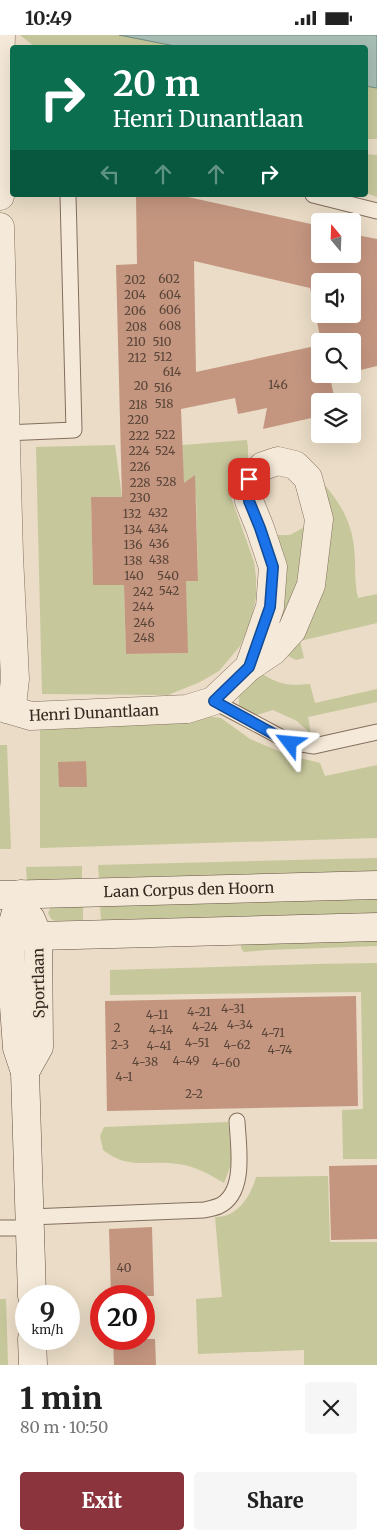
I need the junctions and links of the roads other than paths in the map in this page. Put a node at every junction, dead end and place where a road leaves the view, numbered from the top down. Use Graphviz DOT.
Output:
graph roads {
  1 [pos="1,35"];
  2 [pos="0,66"];
  3 [pos="5,180"];
  4 [pos="68,197"];
  5 [pos="321,197"];
  6 [pos="377,211"];
  7 [pos="0,227"];
  8 [pos="5,433"];
  9 [pos="4,556"];
  10 [pos="249,667"];
  11 [pos="214,701"];
  12 [pos="3,711"];
  13 [pos="377,733"];
  14 [pos="377,885"];
  15 [pos="10,895"];
  16 [pos="377,927"];
  17 [pos="38,936"];
  18 [pos="5,937"];
  19 [pos="25,1072"];
  20 [pos="237,1121"];
  21 [pos="30,1223"];
  22 [pos="0,1228"];
  23 [pos="32,1285"];
  24 [pos="32,1350"];
  25 [pos="33,1365"];
  1 -- 2 [label="street"];
  2 -- 3 [label="street"];
  4 -- 8 [label="lane"];
  5 -- 6 [label="lane"];
  7 -- 8 [label="street, Henri Dunantlaan"];
  8 -- 9 [label="street, Henri Dunantlaan"];
  9 -- 12 [label="street, Henri Dunantlaan"];
  10 -- 10 [label="street, Henri Dunantlaan"];
  10 -- 11 [label="street, Henri Dunantlaan"];
  11 -- 12 [label="street, Henri Dunantlaan"];
  11 -- 13 [label="lane"];
  14 -- 15 [label="street, Laan Corpus den Hoorn"];
  15 -- 17 [label="street, Sportlaan"];
  15 -- 18 [label="street, Sportlaan"];
  16 -- 17 [label="street"];
  17 -- 18 [label="street"];
  17 -- 19 [label="street, Sportlaan"];
  18 -- 19 [label="street, Sportlaan"];
  19 -- 21 [label="street, Sportlaan"];
  20 -- 21 [label="lane"];
  21 -- 22 [label="lane"];
  21 -- 23 [label="street, Sportlaan"];
  24 -- 25 [label="street"];
}
